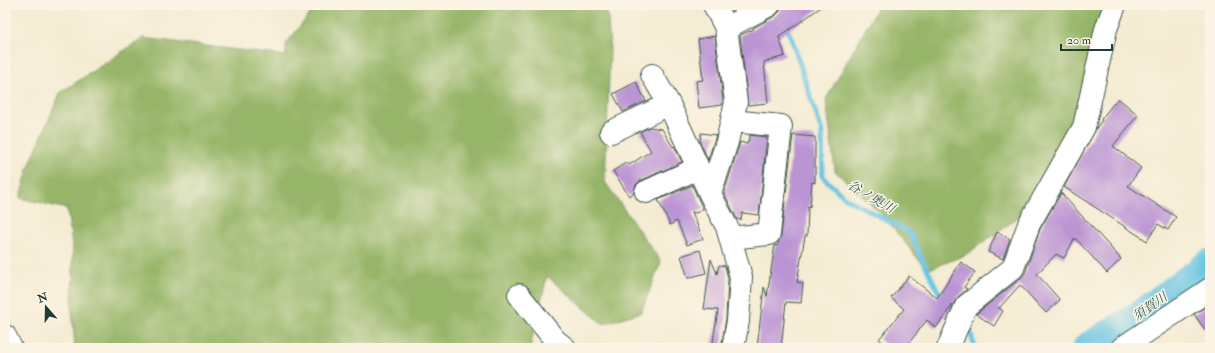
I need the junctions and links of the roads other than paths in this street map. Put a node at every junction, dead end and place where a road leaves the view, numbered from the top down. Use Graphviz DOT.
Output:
graph roads {
  1 [pos="714,5"];
  2 [pos="1115,5"];
  3 [pos="768,6"];
  4 [pos="726,28"];
  5 [pos="652,75"];
  6 [pos="669,104"];
  7 [pos="732,121"];
  8 [pos="611,132"];
  9 [pos="698,168"];
  10 [pos="646,192"];
  11 [pos="710,194"];
  12 [pos="730,238"];
  13 [pos="1210,289"];
  14 [pos="519,295"];
  15 [pos="5,336"];
  16 [pos="11,348"];
  17 [pos="565,348"];
  18 [pos="733,348"];
  19 [pos="948,348"];
  20 [pos="1122,348"];
  1 -- 4 [label="street"];
  2 -- 19 [label="street"];
  3 -- 4 [label="street"];
  4 -- 7 [label="street"];
  5 -- 6 [label="street"];
  6 -- 8 [label="street"];
  6 -- 9 [label="street"];
  7 -- 11 [label="street"];
  7 -- 12 [label="street"];
  9 -- 10 [label="street"];
  9 -- 11 [label="street"];
  11 -- 12 [label="street"];
  12 -- 18 [label="street"];
  13 -- 20 [label="street"];
  14 -- 17 [label="street"];
  15 -- 16 [label="street"];
}
